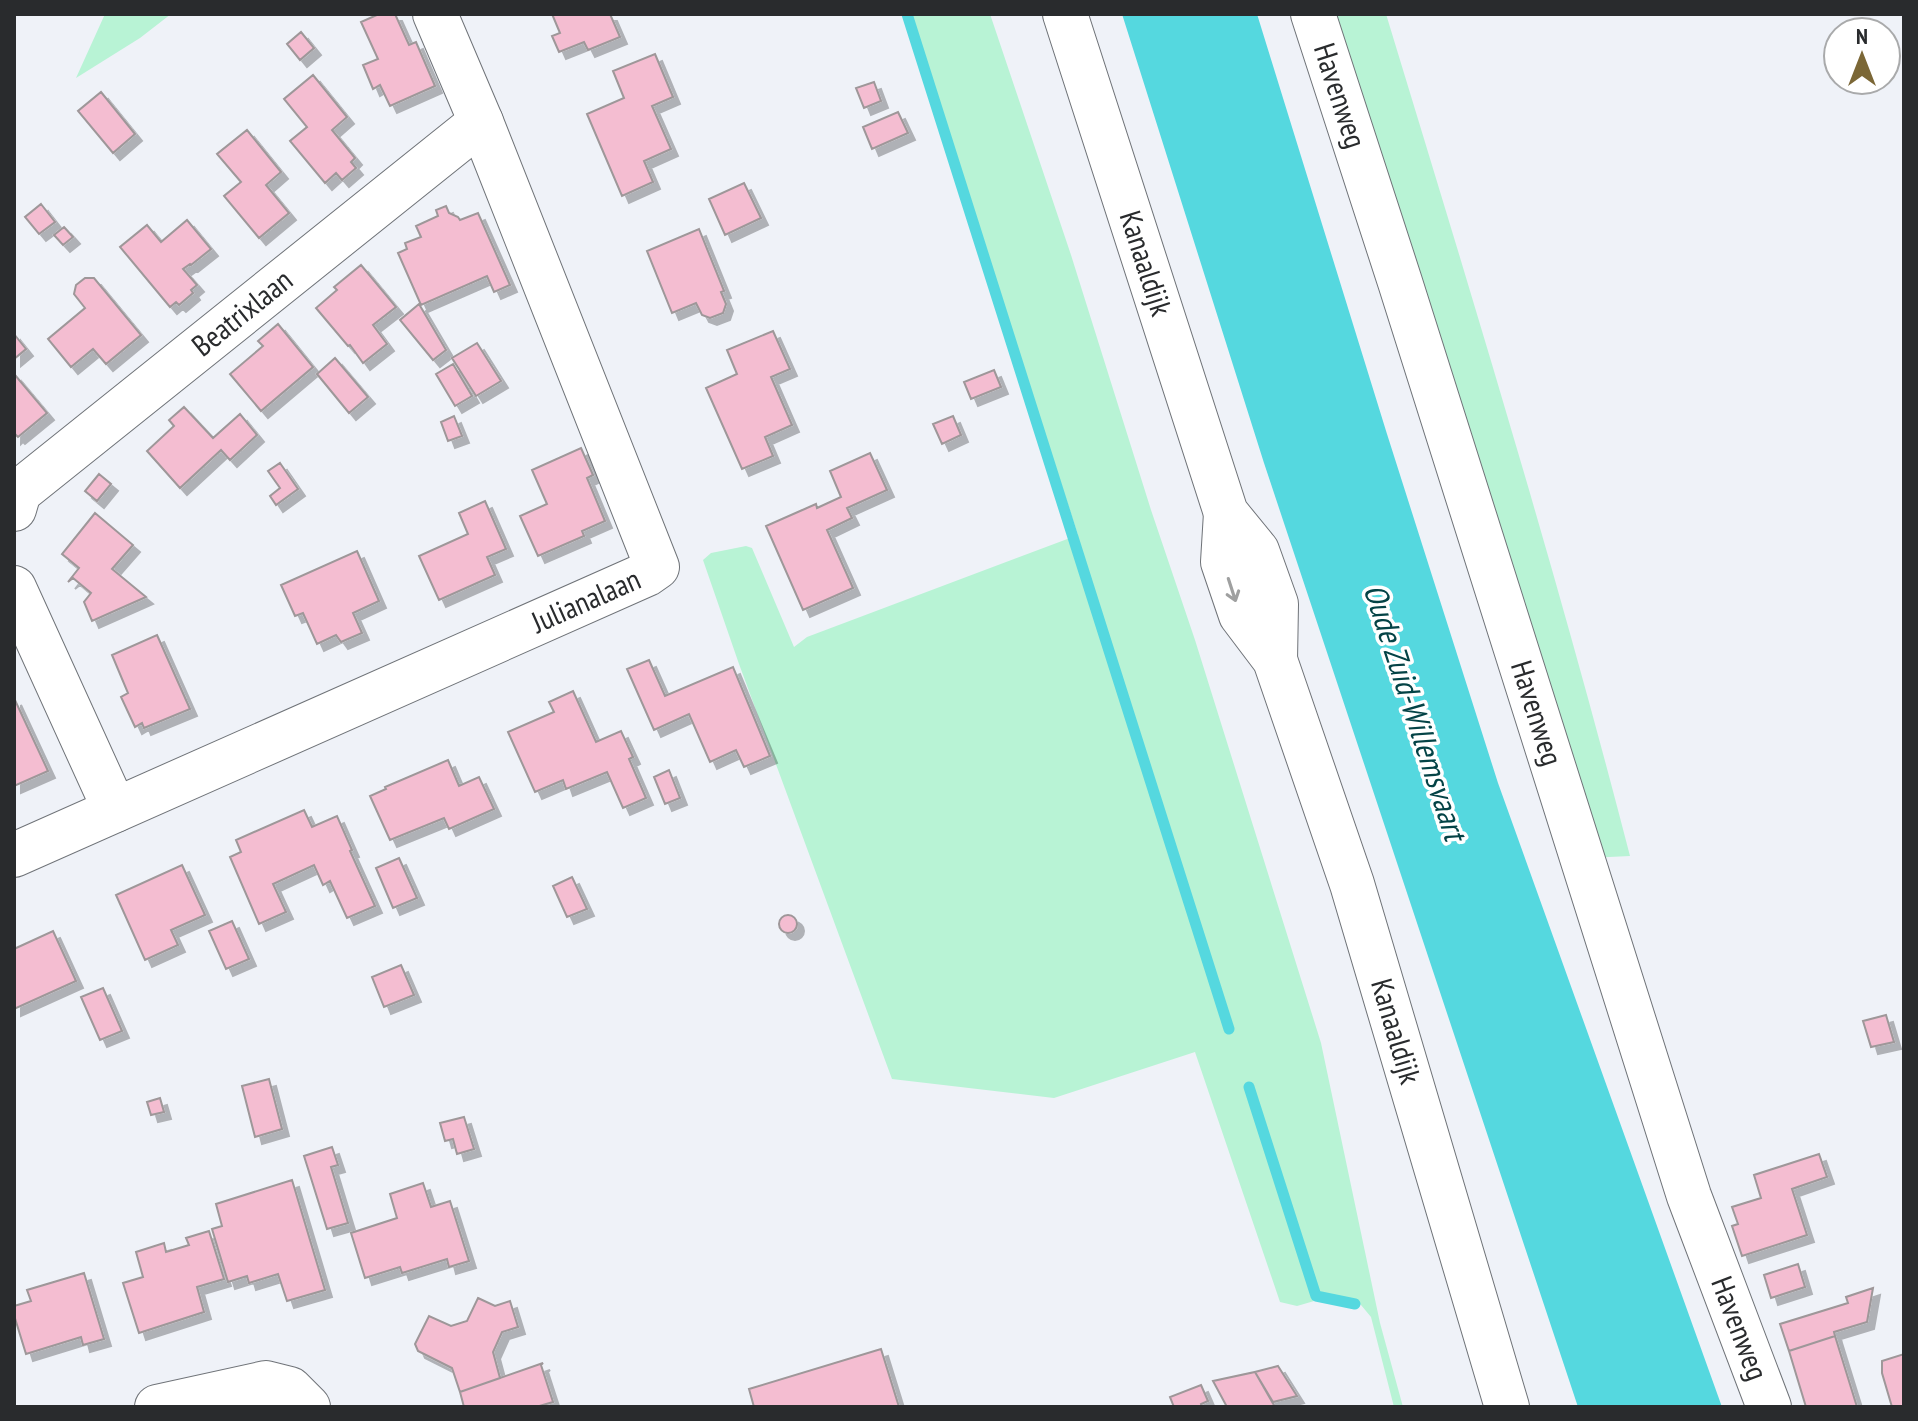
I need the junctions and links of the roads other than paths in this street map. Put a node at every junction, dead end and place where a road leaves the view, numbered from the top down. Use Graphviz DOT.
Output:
graph roads {
  1 [pos="435,14"];
  2 [pos="1065,14"];
  3 [pos="1313,14"];
  4 [pos="481,122"];
  5 [pos="14,509"];
  6 [pos="14,588"];
  7 [pos="115,810"];
  8 [pos="14,855"];
  9 [pos="157,1407"];
  10 [pos="308,1407"];
  11 [pos="1507,1407"];
  12 [pos="1769,1407"];
  1 -- 4 [label="street, Julianalaan"];
  2 -- 11 [label="street, Kanaaldijk"];
  3 -- 12 [label="street, Havenweg"];
  4 -- 5 [label="street, Beatrixlaan"];
  4 -- 7 [label="street, Julianalaan"];
  6 -- 7 [label="street"];
  7 -- 8 [label="street, Julianalaan"];
  9 -- 10 [label="street"];
}
